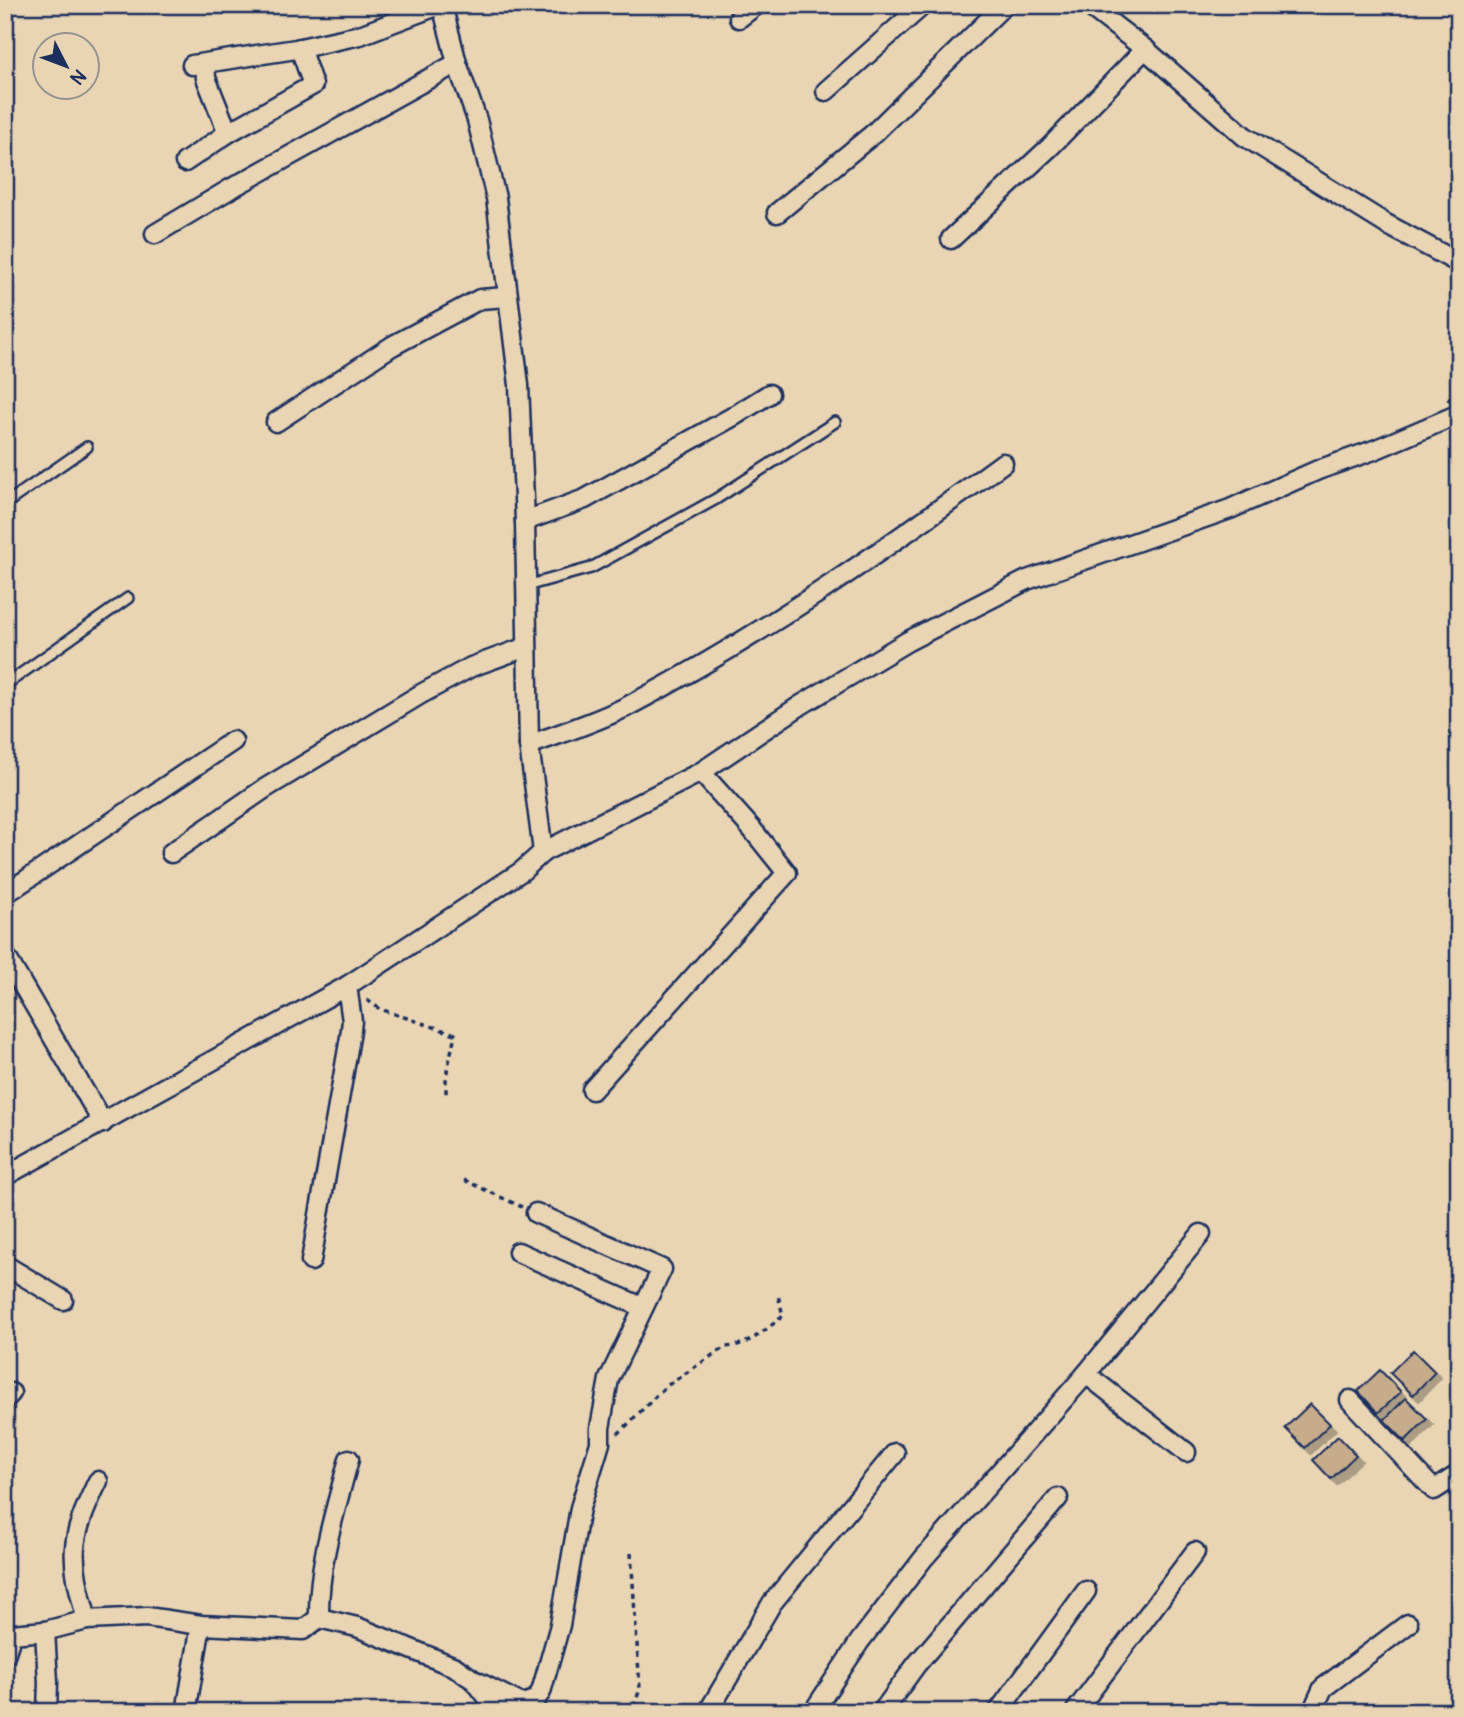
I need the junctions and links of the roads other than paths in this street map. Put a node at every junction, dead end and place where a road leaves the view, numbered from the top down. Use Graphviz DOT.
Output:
graph roads {
  1 [pos="441,5"];
  2 [pos="756,5"];
  3 [pos="923,5"];
  4 [pos="1004,5"];
  5 [pos="1088,5"];
  6 [pos="739,18"];
  7 [pos="300,48"];
  8 [pos="1145,49"];
  9 [pos="457,63"];
  10 [pos="826,91"];
  11 [pos="228,133"];
  12 [pos="185,162"];
  13 [pos="777,213"];
  14 [pos="155,234"];
  15 [pos="951,239"];
  16 [pos="1459,263"];
  17 [pos="507,297"];
  18 [pos="769,394"];
  19 [pos="1459,414"];
  20 [pos="276,422"];
  21 [pos="835,422"];
  22 [pos="87,447"];
  23 [pos="1003,463"];
  24 [pos="5,504"];
  25 [pos="525,521"];
  26 [pos="525,586"];
  27 [pos="128,598"];
  28 [pos="526,647"];
  29 [pos="5,685"];
  30 [pos="233,741"];
  31 [pos="529,746"];
  32 [pos="701,772"];
  33 [pos="543,852"];
  34 [pos="172,853"];
  35 [pos="5,894"];
  36 [pos="5,955"];
  37 [pos="347,986"];
  38 [pos="592,1090"];
  39 [pos="103,1123"];
  40 [pos="5,1176"];
  41 [pos="536,1213"];
  42 [pos="1201,1234"];
  43 [pos="518,1252"];
  44 [pos="311,1261"];
  45 [pos="5,1265"];
  46 [pos="63,1300"];
  47 [pos="642,1307"];
  48 [pos="1086,1374"];
  49 [pos="1350,1400"];
  50 [pos="1186,1452"];
  51 [pos="895,1453"];
  52 [pos="349,1460"];
  53 [pos="1459,1474"];
  54 [pos="98,1481"];
  55 [pos="1058,1498"];
  56 [pos="1195,1552"];
  57 [pos="1086,1591"];
  58 [pos="319,1618"];
  59 [pos="87,1620"];
  60 [pos="1408,1624"];
  61 [pos="201,1625"];
  62 [pos="45,1631"];
  63 [pos="9,1633"];
  64 [pos="5,1655"];
  65 [pos="475,1681"];
  66 [pos="520,1708"];
  67 [pos="47,1712"];
  68 [pos="186,1712"];
  69 [pos="499,1712"];
  70 [pos="708,1712"];
  71 [pos="813,1712"];
  72 [pos="883,1712"];
  73 [pos="998,1712"];
  74 [pos="1075,1712"];
  75 [pos="1312,1712"];
  1 -- 7 [label="street"];
  1 -- 9 [label="street"];
  2 -- 6 [label="street"];
  3 -- 10 [label="street"];
  4 -- 13 [label="street"];
  5 -- 8 [label="street"];
  7 -- 11 [label="street"];
  7 -- 11 [label="street"];
  8 -- 15 [label="street"];
  8 -- 16 [label="street"];
  9 -- 14 [label="street"];
  9 -- 17 [label="street"];
  11 -- 12 [label="street"];
  17 -- 20 [label="street"];
  17 -- 25 [label="street"];
  18 -- 25 [label="street"];
  19 -- 32 [label="street"];
  21 -- 26 [label="lane"];
  22 -- 24 [label="lane"];
  23 -- 31 [label="street"];
  25 -- 26 [label="street"];
  26 -- 28 [label="street"];
  27 -- 29 [label="lane"];
  28 -- 31 [label="street"];
  28 -- 34 [label="street"];
  30 -- 35 [label="street"];
  31 -- 33 [label="street"];
  32 -- 33 [label="street"];
  32 -- 38 [label="street"];
  33 -- 37 [label="street"];
  36 -- 39 [label="street"];
  37 -- 39 [label="street"];
  37 -- 44 [label="street"];
  39 -- 40 [label="street"];
  41 -- 47 [label="street"];
  42 -- 48 [label="street"];
  43 -- 47 [label="street"];
  45 -- 46 [label="street"];
  47 -- 66 [label="street"];
  48 -- 50 [label="street"];
  48 -- 71 [label="street"];
  49 -- 53 [label="street"];
  51 -- 70 [label="street"];
  52 -- 58 [label="street"];
  54 -- 59 [label="street"];
  55 -- 72 [label="street"];
  56 -- 74 [label="street"];
  57 -- 73 [label="street"];
  58 -- 61 [label="street"];
  58 -- 65 [label="street"];
  59 -- 61 [label="street"];
  59 -- 62 [label="street"];
  60 -- 75 [label="street"];
  61 -- 68 [label="street"];
  62 -- 63 [label="street"];
  62 -- 67 [label="street"];
  63 -- 64 [label="street"];
  65 -- 66 [label="street"];
  65 -- 69 [label="street"];
}
